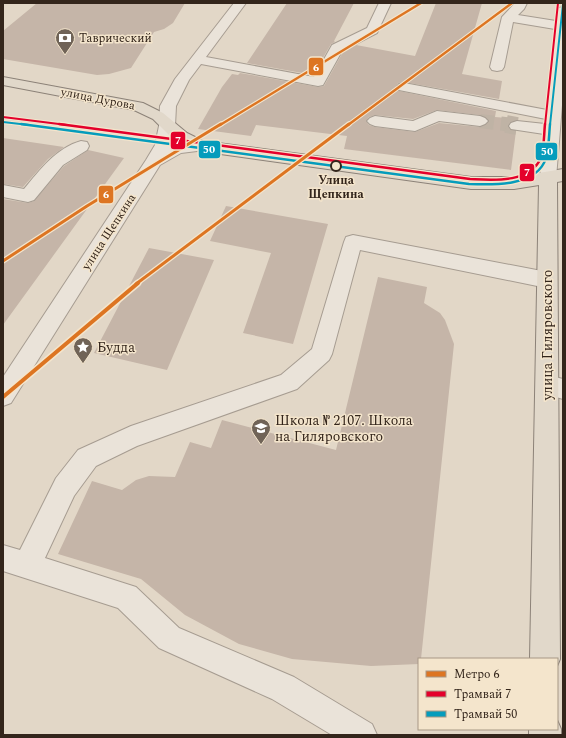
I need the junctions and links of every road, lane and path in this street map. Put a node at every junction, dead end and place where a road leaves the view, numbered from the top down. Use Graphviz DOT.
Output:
graph roads {
  1 [pos="240,3"];
  2 [pos="385,3"];
  3 [pos="521,3"];
  4 [pos="508,17"];
  5 [pos="562,20"];
  6 [pos="197,60"];
  7 [pos="497,68"];
  8 [pos="4,82"];
  9 [pos="404,87"];
  10 [pos="375,121"];
  11 [pos="480,121"];
  12 [pos="552,123"];
  13 [pos="167,126"];
  14 [pos="517,126"];
  15 [pos="81,146"];
  16 [pos="199,146"];
  17 [pos="157,154"];
  18 [pos="555,177"];
  19 [pos="3,191"];
  20 [pos="563,206"];
  21 [pos="547,232"];
  22 [pos="547,280"];
  23 [pos="555,387"];
  24 [pos="3,396"];
  25 [pos="15,562"];
  26 [pos="554,564"];
  27 [pos="545,658"];
  28 [pos="360,735"];
  1 -- 6 [label="street, улица Щепкина"];
  2 -- 6 [label="street"];
  3 -- 4 [label="street"];
  4 -- 5 [label="street"];
  4 -- 7 [label="street"];
  5 -- 12 [label="street, улица Гиляровского"];
  6 -- 13 [label="street, улица Щепкина"];
  8 -- 13 [label="main road, улица Дурова"];
  9 -- 12 [label="street"];
  10 -- 11 [label="street"];
  12 -- 14 [label="street"];
  12 -- 18 [label="street, улица Гиляровского"];
  13 -- 16 [label="main road, улица Дурова"];
  13 -- 17 [label="street, улица Щепкина"];
  15 -- 19 [label="street"];
  16 -- 17 [label="street"];
  16 -- 18 [label="main road, улица Дурова"];
  17 -- 24 [label="street, улица Щепкина"];
  18 -- 21 [label="main road, улица Гиляровского"];
  20 -- 21 [label="main road"];
  21 -- 22 [label="main road, улица Гиляровского"];
  22 -- 23 [label="main road, улица Гиляровского"];
  22 -- 25 [label="street"];
  23 -- 26 [label="main road, улица Гиляровского"];
  25 -- 28 [label="street"];
  26 -- 27 [label="main road, улица Гиляровского"];
}
